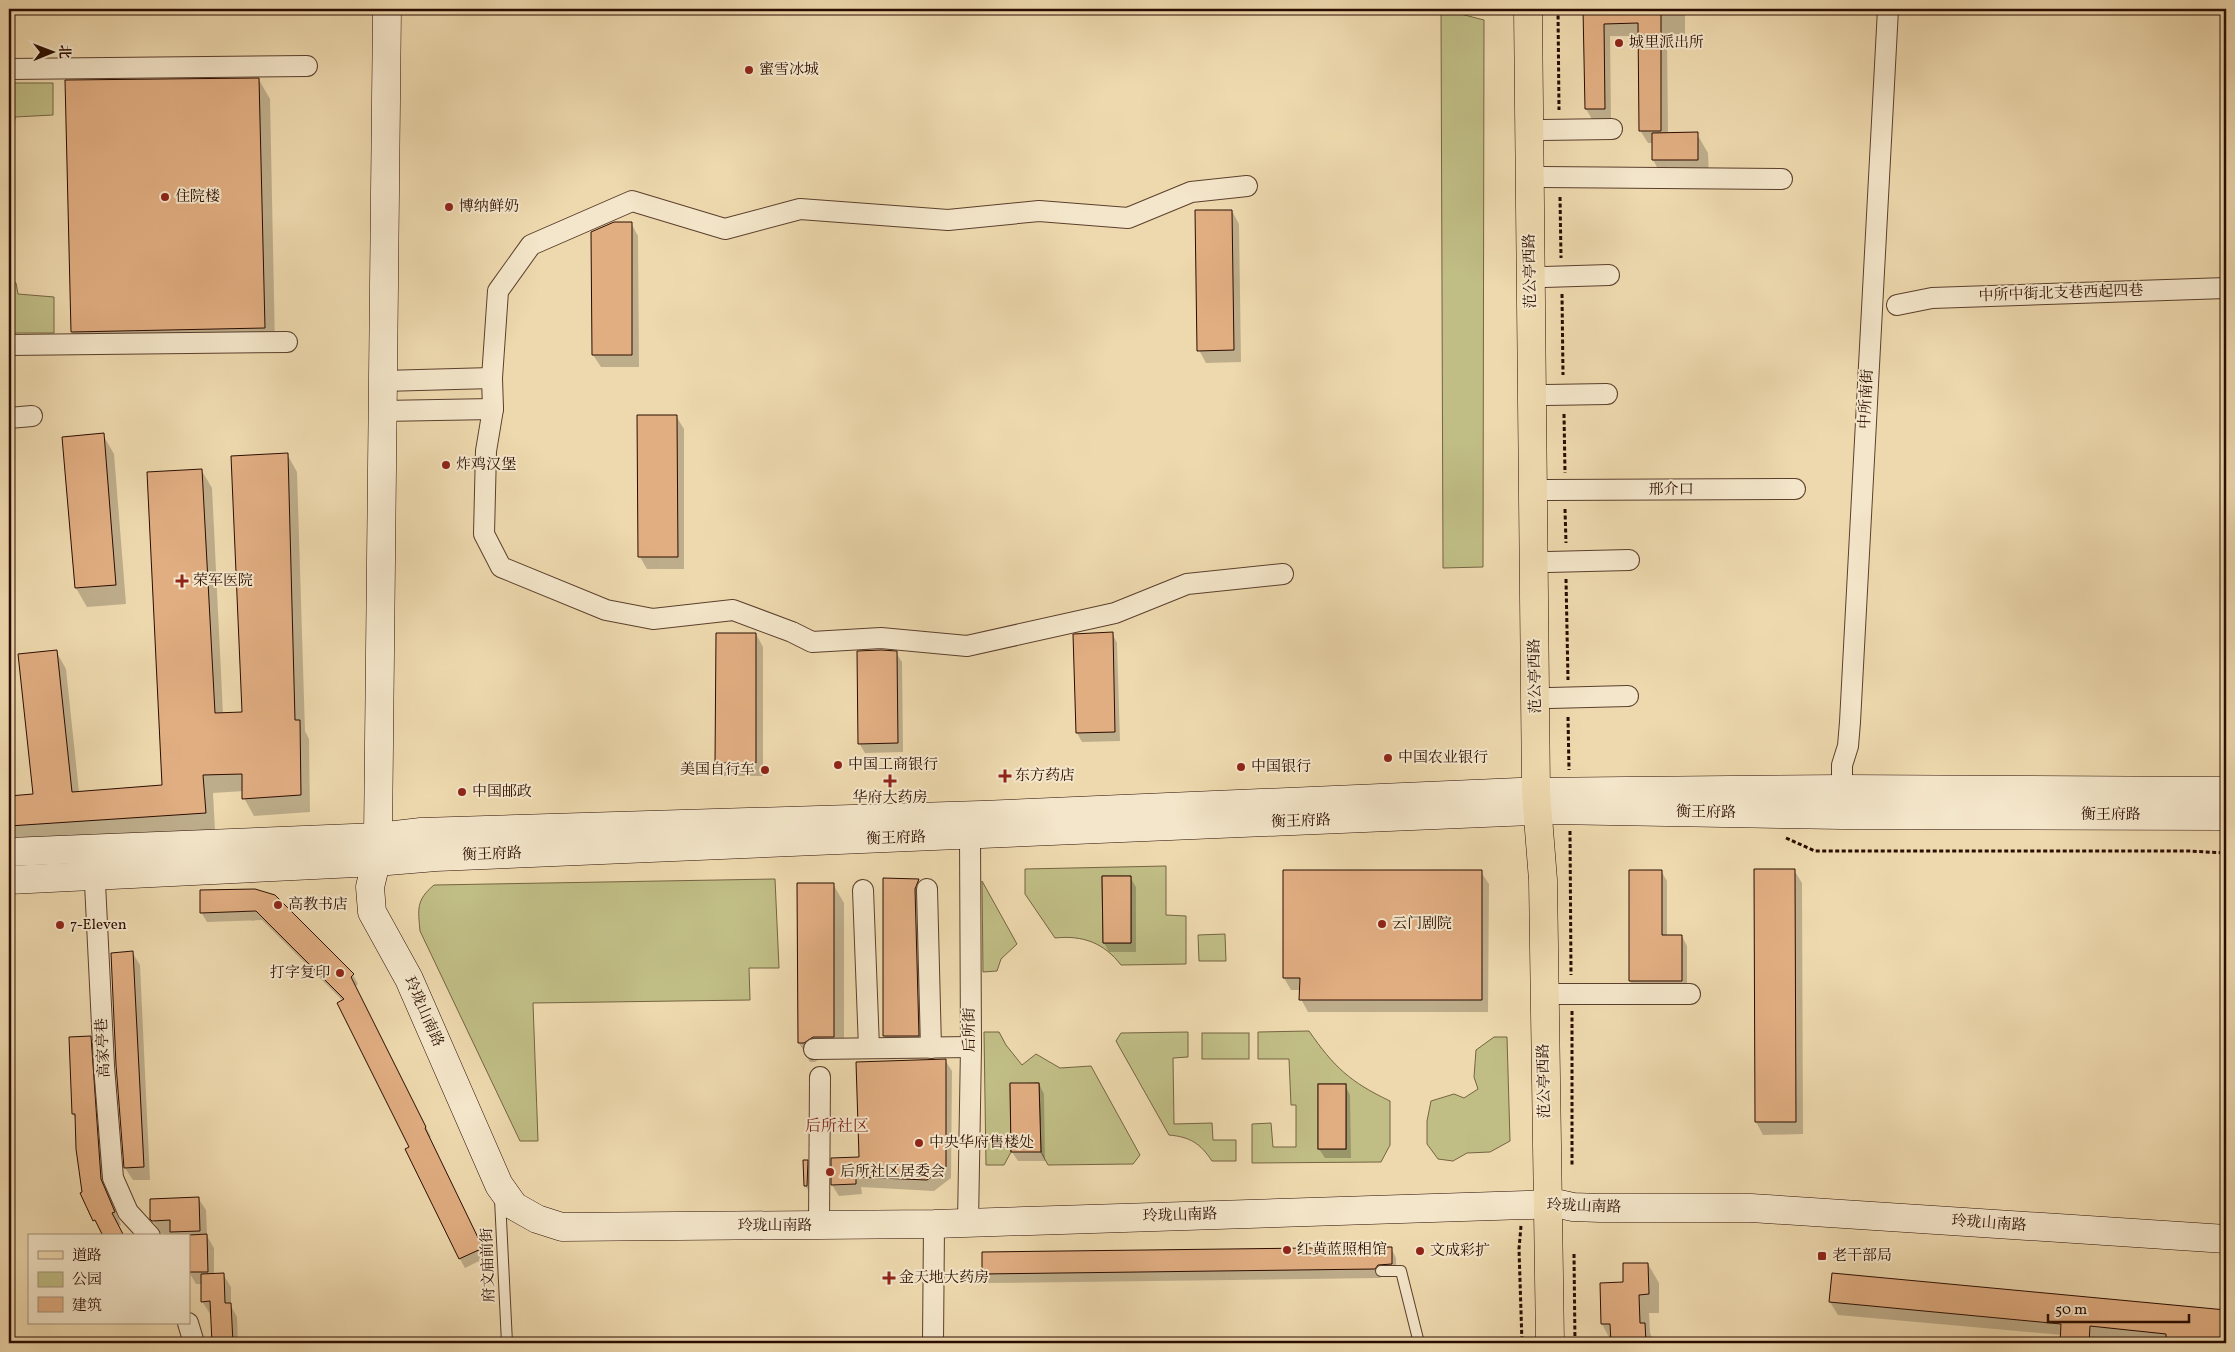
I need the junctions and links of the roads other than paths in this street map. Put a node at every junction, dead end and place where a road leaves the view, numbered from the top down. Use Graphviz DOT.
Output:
graph roads {
  1 [pos="387,9"];
  2 [pos="1528,9"];
  3 [pos="1540,9"];
  4 [pos="1888,9"];
  5 [pos="307,66"];
  6 [pos="9,70"];
  7 [pos="1550,124"];
  8 [pos="1612,129"];
  9 [pos="1542,177"];
  10 [pos="1782,179"];
  11 [pos="1247,186"];
  12 [pos="1609,275"];
  13 [pos="1556,276"];
  14 [pos="2226,288"];
  15 [pos="1897,305"];
  16 [pos="286,342"];
  17 [pos="9,345"];
  18 [pos="492,378"];
  19 [pos="383,381"];
  20 [pos="1607,394"];
  21 [pos="1557,395"];
  22 [pos="493,409"];
  23 [pos="382,411"];
  24 [pos="32,416"];
  25 [pos="9,418"];
  26 [pos="1559,489"];
  27 [pos="1795,489"];
  28 [pos="1629,560"];
  29 [pos="1560,562"];
  30 [pos="1283,574"];
  31 [pos="1628,696"];
  32 [pos="1562,697"];
  33 [pos="1842,789"];
  34 [pos="2226,791"];
  35 [pos="1553,801"];
  36 [pos="2226,816"];
  37 [pos="970,836"];
  38 [pos="94,849"];
  39 [pos="377,850"];
  40 [pos="9,852"];
  41 [pos="95,876"];
  42 [pos="9,880"];
  43 [pos="927,889"];
  44 [pos="864,890"];
  45 [pos="1565,994"];
  46 [pos="1690,994"];
  47 [pos="869,1048"];
  48 [pos="931,1048"];
  49 [pos="971,1048"];
  50 [pos="814,1049"];
  51 [pos="820,1077"];
  52 [pos="499,1185"];
  53 [pos="1554,1204"];
  54 [pos="968,1223"];
  55 [pos="934,1224"];
  56 [pos="820,1225"];
  57 [pos="148,1234"];
  58 [pos="2226,1239"];
  59 [pos="1381,1271"];
  60 [pos="188,1324"];
  61 [pos="194,1343"];
  62 [pos="507,1343"];
  63 [pos="933,1343"];
  64 [pos="1419,1343"];
  65 [pos="1550,1343"];
  66 [pos="1563,1343"];
  1 -- 19 [label="main road, 玲珑山南路"];
  2 -- 35 [label="main road, 范公亭西路"];
  3 -- 7 [label="main road, 范公亭西路"];
  4 -- 33 [label="street, 中所南街"];
  5 -- 6 [label="street"];
  7 -- 8 [label="street"];
  7 -- 9 [label="main road, 范公亭西路"];
  9 -- 10 [label="street"];
  9 -- 13 [label="main road, 范公亭西路"];
  11 -- 18 [label="street"];
  12 -- 13 [label="street"];
  13 -- 21 [label="main road, 范公亭西路"];
  14 -- 15 [label="street, 中所中街北支巷西起四巷"];
  16 -- 17 [label="street"];
  18 -- 19 [label="street"];
  18 -- 22 [label="street"];
  19 -- 23 [label="main road, 玲珑山南路"];
  20 -- 21 [label="street"];
  21 -- 26 [label="main road, 范公亭西路"];
  22 -- 23 [label="street"];
  22 -- 30 [label="street"];
  23 -- 39 [label="main road, 玲珑山南路"];
  24 -- 25 [label="street"];
  26 -- 27 [label="street, 邢介口"];
  26 -- 29 [label="main road, 范公亭西路"];
  28 -- 29 [label="street"];
  29 -- 32 [label="main road, 范公亭西路"];
  31 -- 32 [label="street"];
  32 -- 35 [label="main road, 范公亭西路"];
  33 -- 34 [label="main road, 衡王府路"];
  33 -- 35 [label="main road, 衡王府路"];
  35 -- 36 [label="main road, 衡王府路"];
  35 -- 37 [label="main road, 衡王府路"];
  35 -- 39 [label="main road, 衡王府路"];
  35 -- 45 [label="main road, 范公亭西路"];
  35 -- 53 [label="main road, 范公亭西路"];
  37 -- 39 [label="main road, 衡王府路"];
  37 -- 49 [label="street, 后所街"];
  38 -- 39 [label="main road"];
  38 -- 40 [label="main road"];
  38 -- 41 [label="street, 高家亭巷"];
  39 -- 41 [label="main road"];
  39 -- 52 [label="main road, 玲珑山南路"];
  41 -- 42 [label="main road"];
  41 -- 57 [label="street, 高家亭巷"];
  43 -- 48 [label="street"];
  44 -- 47 [label="street"];
  45 -- 46 [label="street"];
  45 -- 53 [label="main road, 范公亭西路"];
  47 -- 48 [label="street"];
  47 -- 50 [label="street"];
  48 -- 49 [label="street"];
  49 -- 54 [label="street, 后所街"];
  51 -- 56 [label="street"];
  52 -- 56 [label="main road, 玲珑山南路"];
  52 -- 62 [label="lane, 府文庙前街"];
  53 -- 54 [label="main road, 玲珑山南路"];
  53 -- 58 [label="main road, 玲珑山南路"];
  53 -- 65 [label="main road, 范公亭西路"];
  53 -- 66 [label="main road, 范公亭西路"];
  54 -- 55 [label="main road, 玲珑山南路"];
  55 -- 56 [label="main road, 玲珑山南路"];
  55 -- 63 [label="street"];
  59 -- 64 [label="lane"];
  60 -- 61 [label="street"];
}
